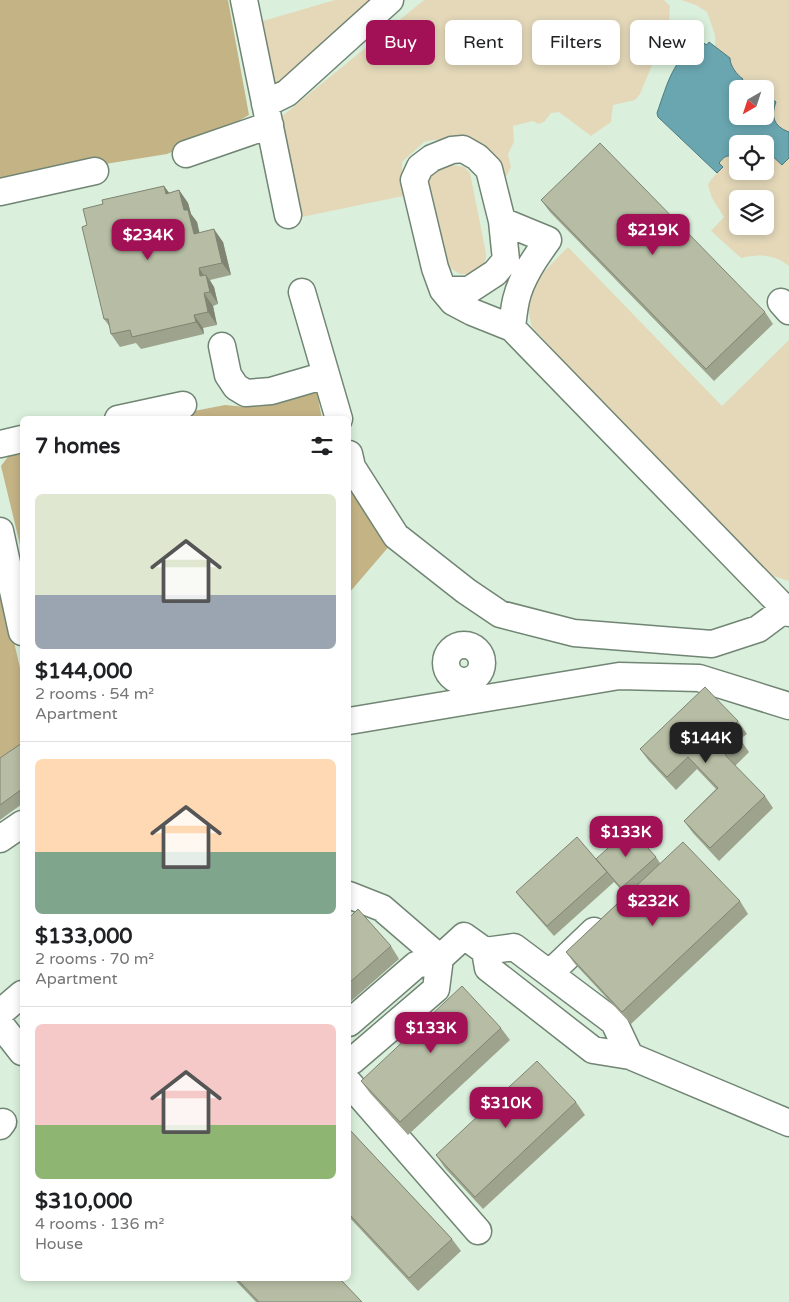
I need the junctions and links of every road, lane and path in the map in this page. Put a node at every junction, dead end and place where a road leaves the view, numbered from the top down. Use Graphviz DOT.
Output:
graph roads {
  1 [pos="244,0"];
  2 [pos="390,0"];
  3 [pos="268,115"];
  4 [pos="186,154"];
  5 [pos="95,171"];
  6 [pos="0,192"];
  7 [pos="288,215"];
  8 [pos="502,221"];
  9 [pos="443,290"];
  10 [pos="302,292"];
  11 [pos="512,328"];
  12 [pos="222,346"];
  13 [pos="326,375"];
  14 [pos="183,405"];
  15 [pos="132,416"];
  16 [pos="337,416"];
  17 [pos="20,439"];
  18 [pos="0,444"];
  19 [pos="351,462"];
  20 [pos="0,531"];
  21 [pos="788,611"];
  22 [pos="20,623"];
  23 [pos="480,671"];
  24 [pos="537,689"];
  25 [pos="789,706"];
  26 [pos="351,721"];
  27 [pos="20,826"];
  28 [pos="0,839"];
  29 [pos="351,899"];
  30 [pos="614,912"];
  31 [pos="485,951"];
  32 [pos="440,958"];
  33 [pos="550,974"];
  34 [pos="20,996"];
  35 [pos="0,1013"];
  36 [pos="351,1021"];
  37 [pos="630,1056"];
  38 [pos="351,1061"];
  39 [pos="351,1085"];
  40 [pos="789,1123"];
  41 [pos="478,1231"];
  1 -- 3 [label="lane"];
  2 -- 3 [label="lane"];
  3 -- 4 [label="lane"];
  3 -- 7 [label="lane"];
  5 -- 6 [label="lane"];
  8 -- 9 [label="lane"];
  8 -- 9 [label="lane"];
  8 -- 11 [label="lane"];
  9 -- 11 [label="lane"];
  10 -- 13 [label="lane"];
  11 -- 21 [label="lane"];
  12 -- 13 [label="lane"];
  13 -- 16 [label="lane"];
  14 -- 15 [label="lane"];
  17 -- 18 [label="lane"];
  19 -- 21 [label="lane"];
  20 -- 22 [label="lane"];
  23 -- 24 [label="lane"];
  24 -- 25 [label="lane"];
  24 -- 26 [label="lane"];
  27 -- 28 [label="lane"];
  29 -- 32 [label="lane"];
  30 -- 33 [label="lane"];
  31 -- 32 [label="lane"];
  31 -- 33 [label="lane"];
  31 -- 37 [label="lane"];
  32 -- 36 [label="lane"];
  32 -- 38 [label="lane"];
  33 -- 37 [label="lane"];
  34 -- 35 [label="lane"];
  37 -- 40 [label="lane"];
  39 -- 41 [label="lane"];
}
